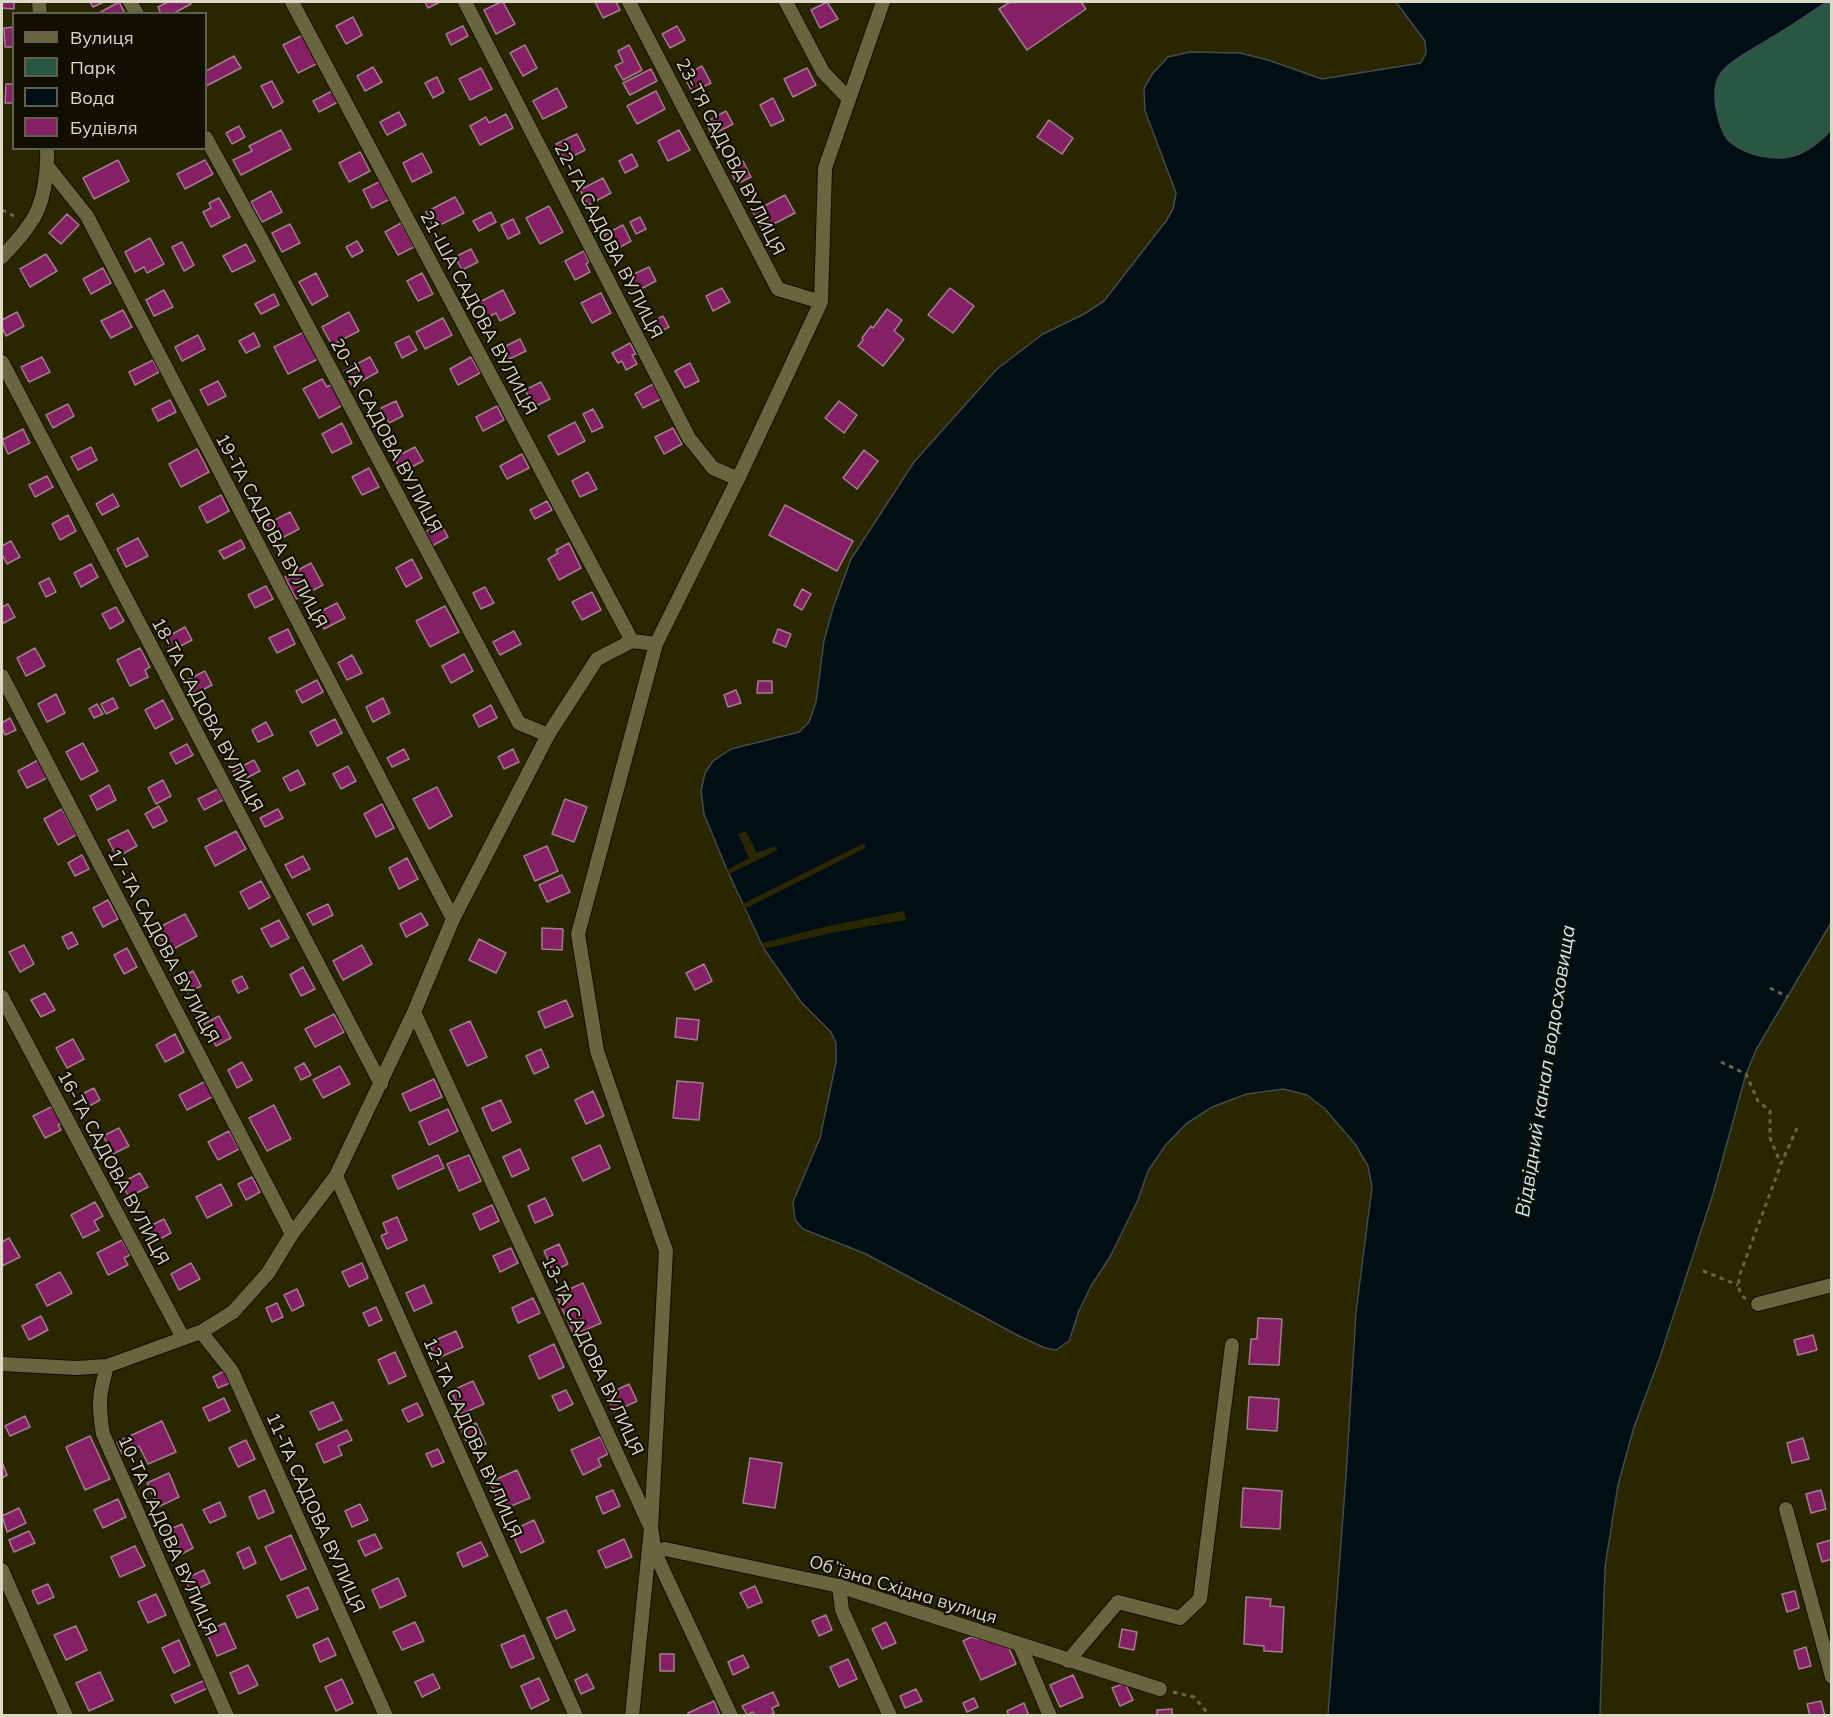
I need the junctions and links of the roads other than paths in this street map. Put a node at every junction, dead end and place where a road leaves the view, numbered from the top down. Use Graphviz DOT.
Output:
graph roads {
  1 [pos="292,2"];
  2 [pos="465,2"];
  3 [pos="629,2"];
  4 [pos="786,2"];
  5 [pos="883,2"];
  6 [pos="849,99"];
  7 [pos="207,140"];
  8 [pos="47,150"];
  9 [pos="48,167"];
  10 [pos="2,257"];
  11 [pos="821,302"];
  12 [pos="2,362"];
  13 [pos="738,479"];
  14 [pos="632,641"];
  15 [pos="656,644"];
  16 [pos="2,676"];
  17 [pos="548,735"];
  18 [pos="453,919"];
  19 [pos="2,998"];
  20 [pos="414,1012"];
  21 [pos="381,1084"];
  22 [pos="336,1176"];
  23 [pos="292,1234"];
  24 [pos="1832,1285"];
  25 [pos="1758,1304"];
  26 [pos="201,1332"];
  27 [pos="183,1338"];
  28 [pos="1232,1346"];
  29 [pos="2,1364"];
  30 [pos="107,1366"];
  31 [pos="1786,1509"];
  32 [pos="651,1528"];
  33 [pos="656,1553"];
  34 [pos="2,1570"];
  35 [pos="838,1586"];
  36 [pos="1020,1645"];
  37 [pos="1068,1661"];
  38 [pos="1832,1677"];
  39 [pos="1160,1689"];
  40 [pos="66,1716"];
  41 [pos="227,1716"];
  42 [pos="386,1716"];
  43 [pos="576,1716"];
  44 [pos="632,1716"];
  45 [pos="731,1716"];
  46 [pos="890,1716"];
  47 [pos="1050,1716"];
  1 -- 14 [label="street, 21-ША САДОВА ВУЛИЦЯ"];
  2 -- 13 [label="street, 22-ГА САДОВА ВУЛИЦЯ"];
  3 -- 11 [label="street, 23-ТЯ САДОВА ВУЛИЦЯ"];
  4 -- 6 [label="street"];
  5 -- 6 [label="street"];
  6 -- 11 [label="street"];
  7 -- 17 [label="street, 20-ТА САДОВА ВУЛИЦЯ"];
  8 -- 9 [label="street"];
  9 -- 10 [label="street"];
  9 -- 18 [label="street, 19-ТА САДОВА ВУЛИЦЯ"];
  11 -- 13 [label="street"];
  12 -- 21 [label="street, 18-ТА САДОВА ВУЛИЦЯ"];
  13 -- 15 [label="street"];
  14 -- 15 [label="street"];
  14 -- 17 [label="street"];
  15 -- 32 [label="street"];
  16 -- 23 [label="street, 17-ТА САДОВА ВУЛИЦЯ"];
  17 -- 18 [label="street"];
  18 -- 20 [label="street"];
  19 -- 27 [label="street, 16-ТА САДОВА ВУЛИЦЯ"];
  20 -- 21 [label="street"];
  20 -- 32 [label="street, 13-ТА САДОВА ВУЛИЦЯ"];
  21 -- 22 [label="street"];
  22 -- 23 [label="street"];
  22 -- 43 [label="street, 12-ТА САДОВА ВУЛИЦЯ"];
  23 -- 26 [label="street"];
  24 -- 25 [label="street"];
  26 -- 27 [label="street"];
  26 -- 42 [label="street, 11-ТА САДОВА ВУЛИЦЯ"];
  27 -- 30 [label="street"];
  28 -- 37 [label="street"];
  29 -- 30 [label="street"];
  30 -- 41 [label="street, 10-ТА САДОВА ВУЛИЦЯ"];
  31 -- 38 [label="street"];
  32 -- 33 [label="street, 13-ТА САДОВА ВУЛИЦЯ"];
  32 -- 44 [label="street"];
  33 -- 35 [label="street, Обʼїзна Східна вулиця"];
  33 -- 45 [label="street, 13-ТА САДОВА ВУЛИЦЯ"];
  34 -- 40 [label="street"];
  35 -- 36 [label="street, Обʼїзна Східна вулиця"];
  35 -- 46 [label="street"];
  36 -- 37 [label="street, Обʼїзна Східна вулиця"];
  36 -- 47 [label="street"];
  37 -- 39 [label="street, Обʼїзна Східна вулиця"];
}
